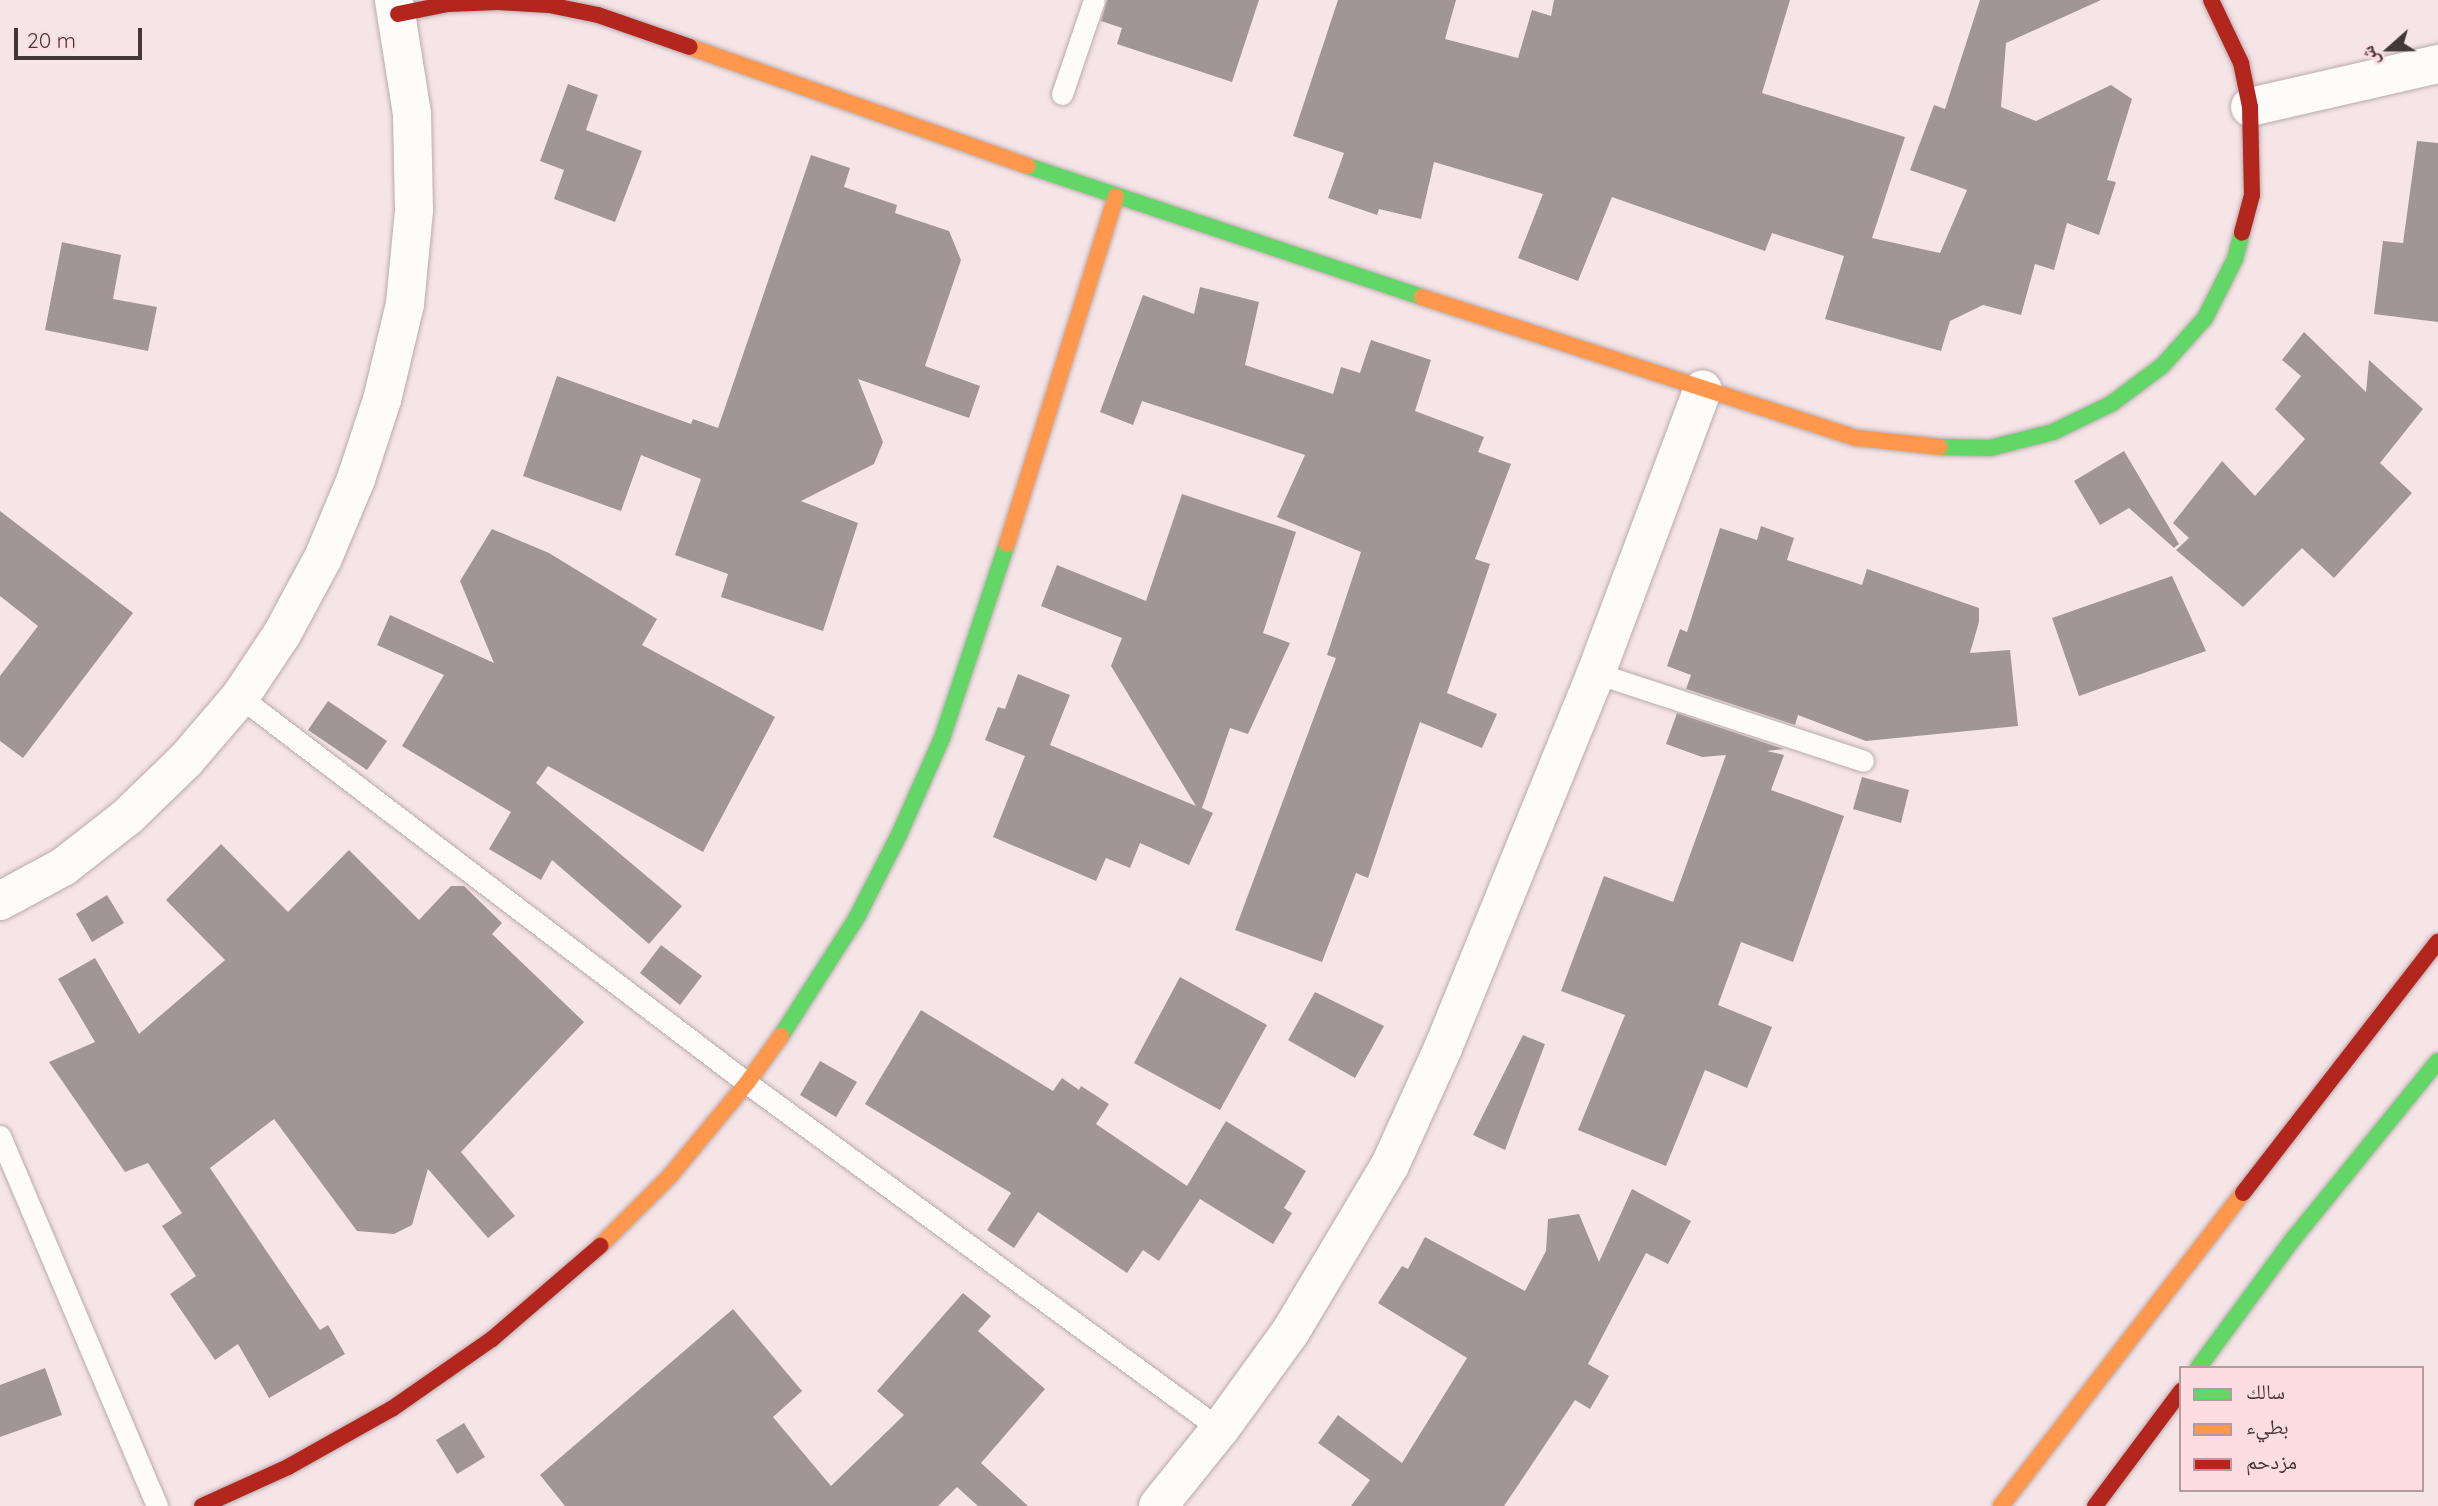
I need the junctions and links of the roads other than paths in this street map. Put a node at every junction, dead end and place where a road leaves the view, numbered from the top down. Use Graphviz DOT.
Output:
graph roads {
  1 [pos="1094,0"];
  2 [pos="2211,0"];
  3 [pos="396,7"];
  4 [pos="2438,64"];
  5 [pos="1062,94"];
  6 [pos="2250,107"];
  7 [pos="1116,197"];
  8 [pos="1703,389"];
  9 [pos="1597,673"];
  10 [pos="240,697"];
  11 [pos="1863,761"];
  12 [pos="0,901"];
  13 [pos="2438,942"];
  14 [pos="2438,1061"];
  15 [pos="747,1083"];
  16 [pos="0,1136"];
  17 [pos="2199,1366"];
  18 [pos="2179,1394"];
  19 [pos="1220,1429"];
  20 [pos="1171,1502"];
  21 [pos="157,1506"];
  22 [pos="202,1506"];
  23 [pos="2001,1506"];
  24 [pos="2095,1506"];
  1 -- 5 [label="lane"];
  2 -- 6 [label="main road"];
  3 -- 7 [label="main road"];
  3 -- 10 [label="street"];
  4 -- 6 [label="street"];
  6 -- 8 [label="main road"];
  7 -- 8 [label="main road"];
  7 -- 15 [label="main road"];
  8 -- 9 [label="street"];
  9 -- 11 [label="lane"];
  9 -- 19 [label="street"];
  10 -- 12 [label="street"];
  10 -- 15 [label="lane"];
  13 -- 23 [label="main road"];
  14 -- 17 [label="main road"];
  15 -- 19 [label="lane"];
  15 -- 22 [label="main road"];
  16 -- 21 [label="lane"];
  18 -- 24 [label="main road"];
  19 -- 20 [label="street"];
}
